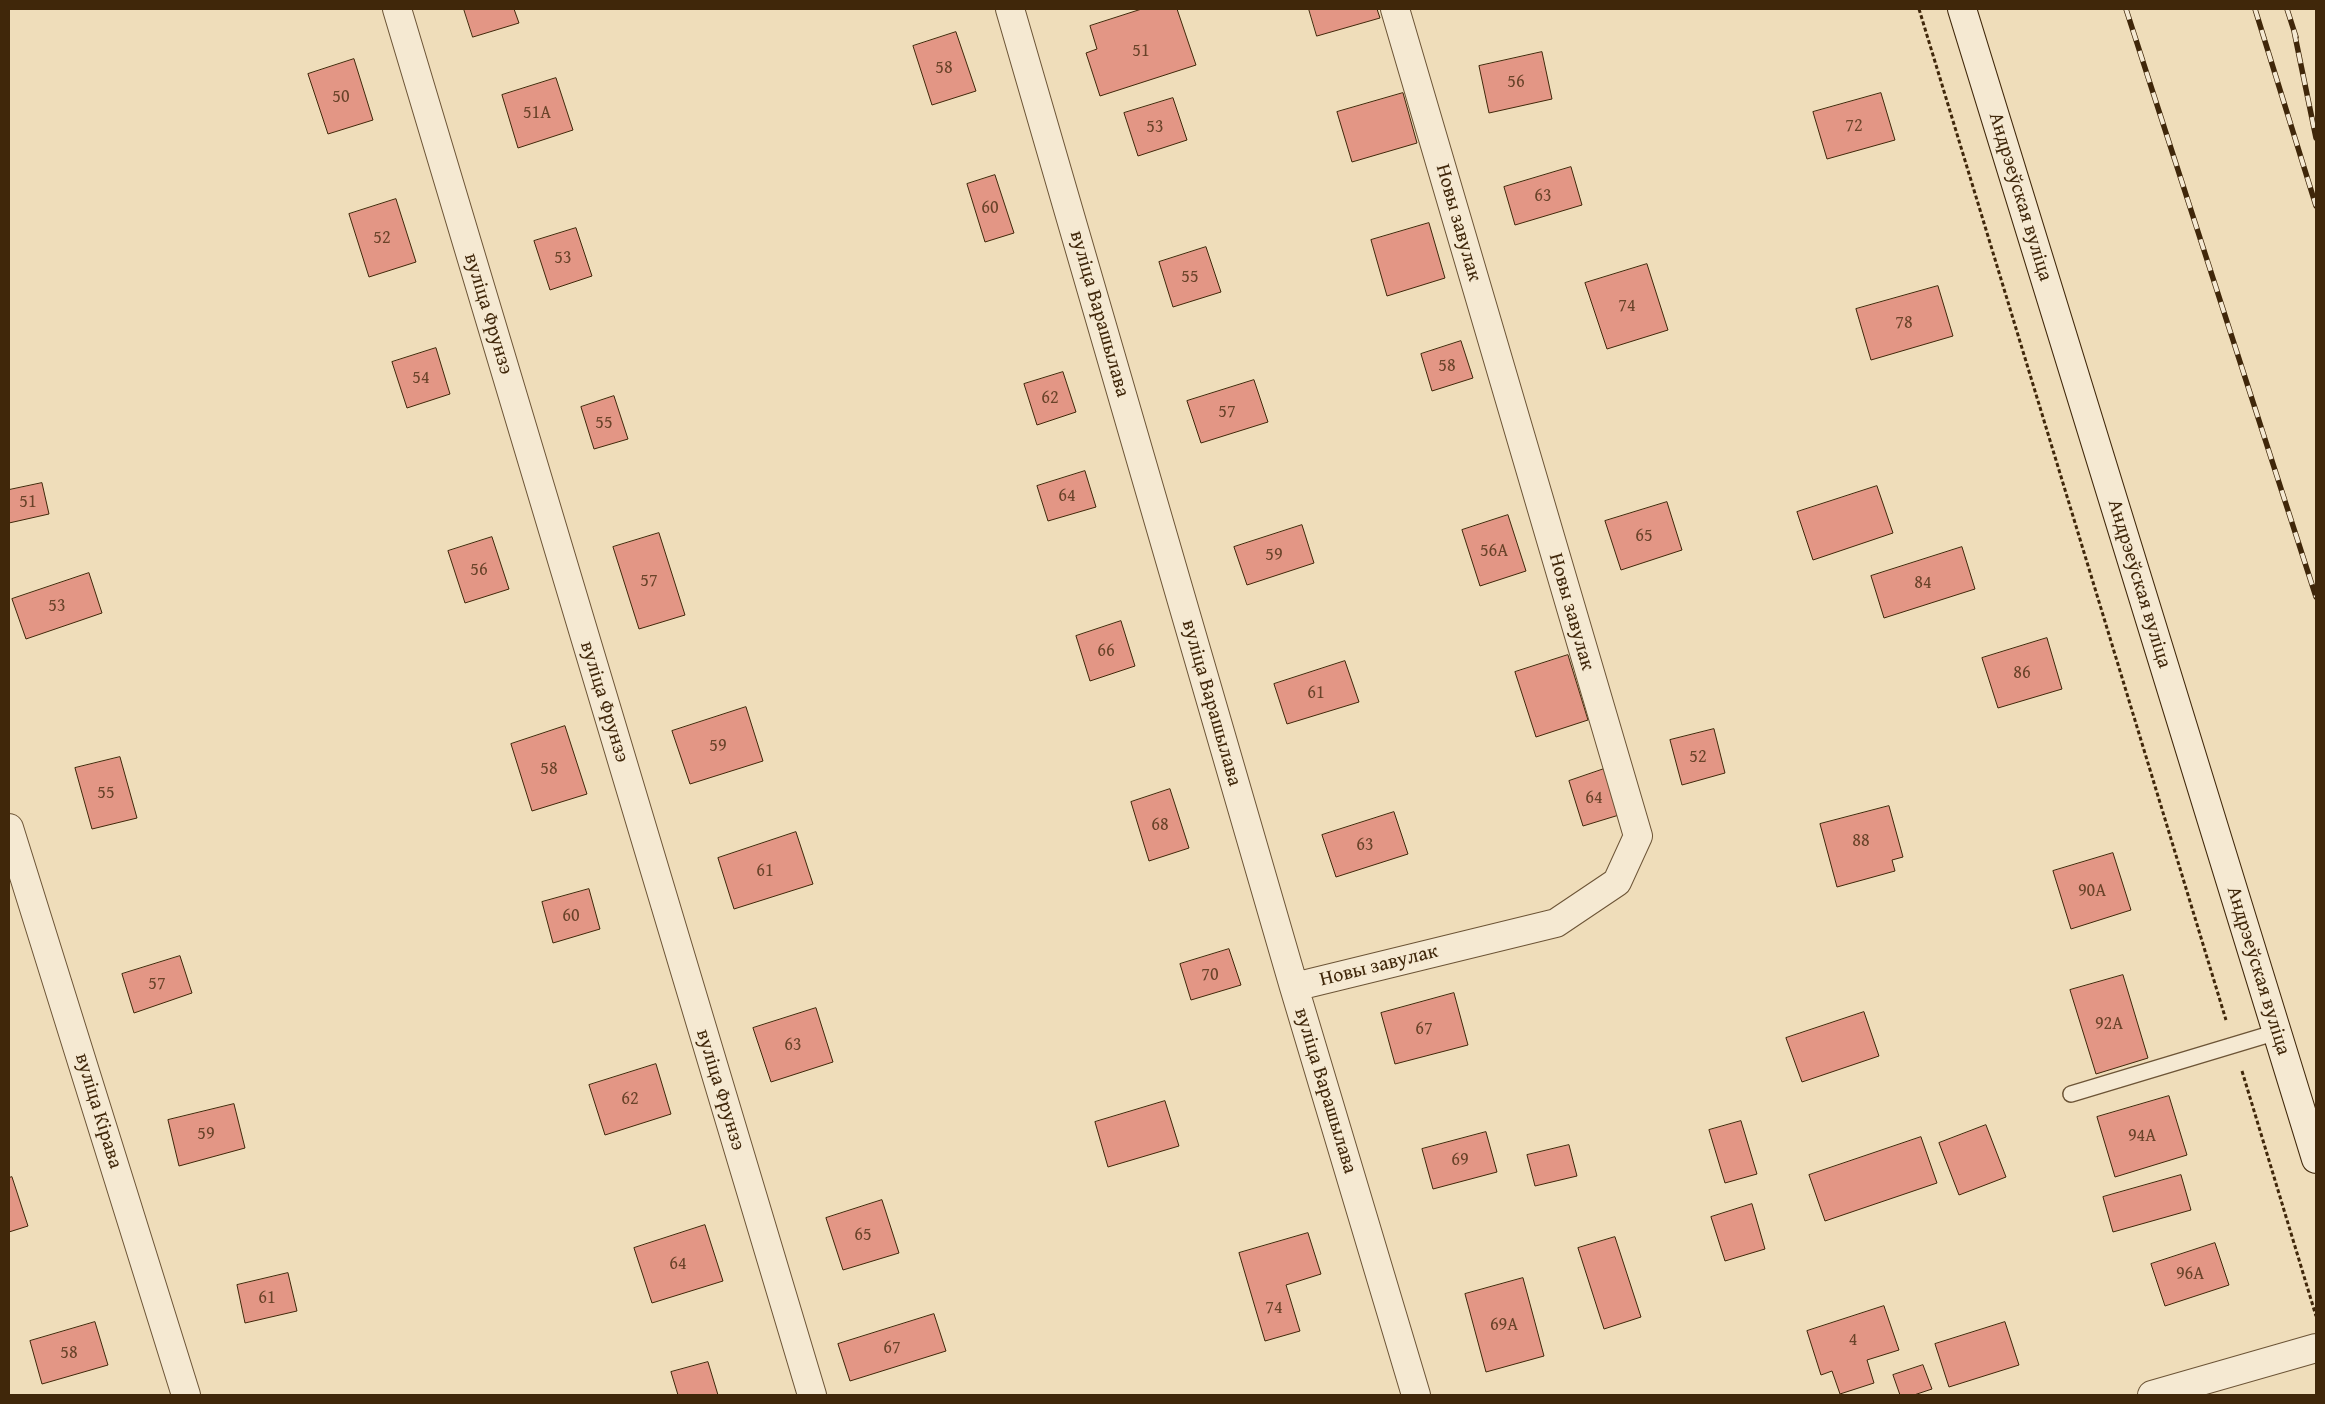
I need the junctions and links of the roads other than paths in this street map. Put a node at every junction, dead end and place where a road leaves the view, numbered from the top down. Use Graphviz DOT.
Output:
graph roads {
  1 [pos="397,9"];
  2 [pos="1010,9"];
  3 [pos="1395,9"];
  4 [pos="1962,9"];
  5 [pos="9,828"];
  6 [pos="1294,987"];
  7 [pos="2277,1032"];
  8 [pos="2071,1094"];
  9 [pos="2316,1159"];
  10 [pos="2316,1348"];
  11 [pos="186,1395"];
  12 [pos="812,1395"];
  13 [pos="1416,1395"];
  14 [pos="2152,1395"];
  1 -- 12 [label="street, вуліца Фрунзэ"];
  2 -- 6 [label="street, вуліца Варашылава"];
  3 -- 6 [label="street, Новы завулак"];
  4 -- 7 [label="street, Андрэеўская вуліца"];
  5 -- 11 [label="street, вуліца Кірава"];
  6 -- 13 [label="street, вуліца Варашылава"];
  7 -- 8 [label="lane"];
  7 -- 9 [label="street, Андрэеўская вуліца"];
  10 -- 14 [label="street"];
}
